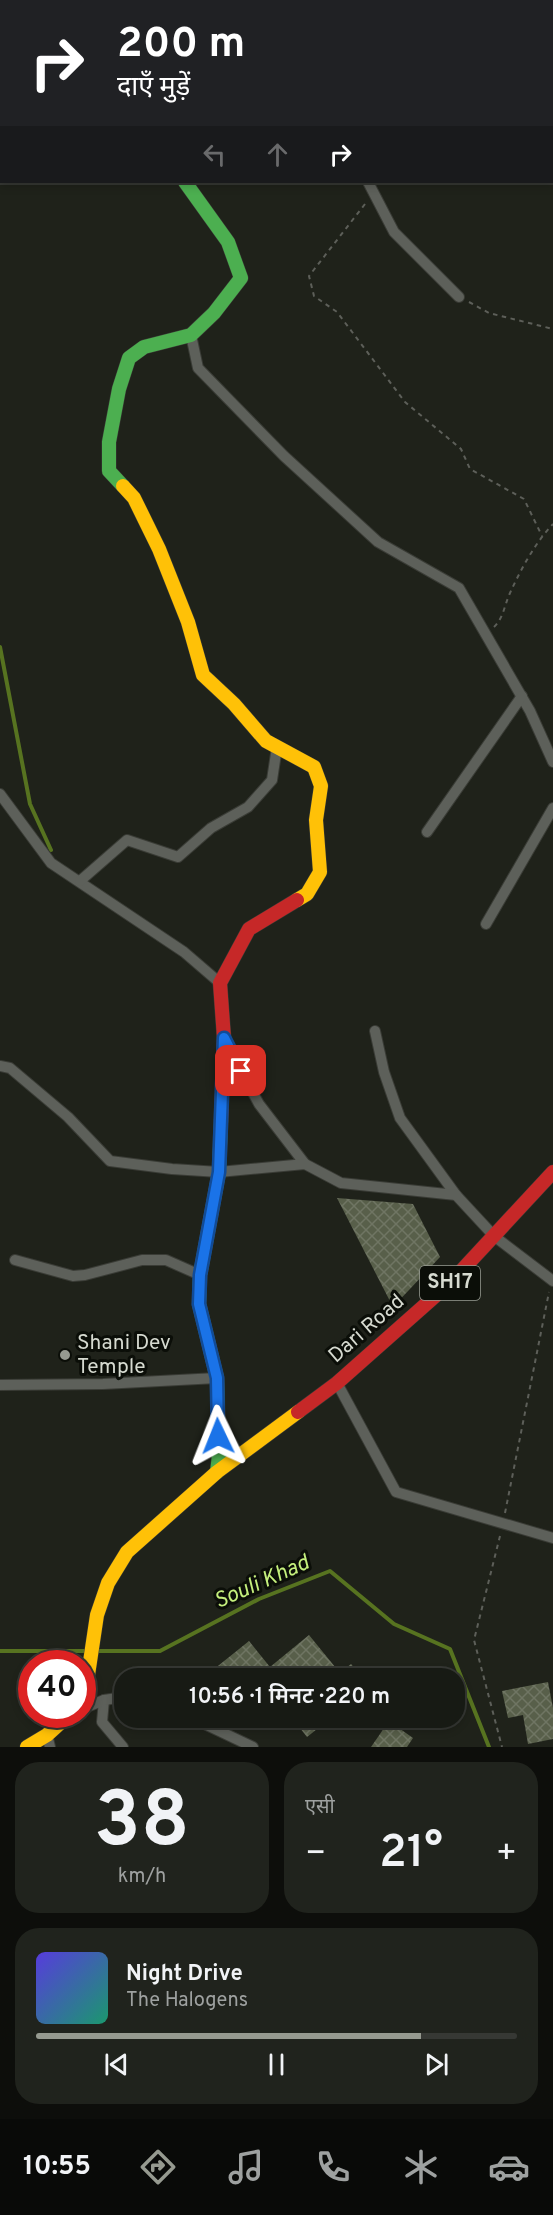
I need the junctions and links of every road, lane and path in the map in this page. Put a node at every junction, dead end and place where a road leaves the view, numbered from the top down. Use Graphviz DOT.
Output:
graph roads {
  1 [pos="186,183"];
  2 [pos="369,183"];
  3 [pos="374,193"];
  4 [pos="459,297"];
  5 [pos="553,329"];
  6 [pos="191,335"];
  7 [pos="553,524"];
  8 [pos="542,536"];
  9 [pos="486,634"];
  10 [pos="522,696"];
  11 [pos="277,747"];
  12 [pos="553,762"];
  13 [pos="0,794"];
  14 [pos="553,808"];
  15 [pos="427,832"];
  16 [pos="80,881"];
  17 [pos="486,924"];
  18 [pos="220,983"];
  19 [pos="375,1030"];
  20 [pos="224,1038"];
  21 [pos="0,1066"];
  22 [pos="305,1164"];
  23 [pos="219,1172"];
  24 [pos="553,1172"];
  25 [pos="456,1195"];
  26 [pos="494,1236"];
  27 [pos="15,1260"];
  28 [pos="200,1275"];
  29 [pos="553,1281"];
  30 [pos="217,1378"];
  31 [pos="337,1383"];
  32 [pos="0,1386"];
  33 [pos="216,1472"];
  34 [pos="553,1538"];
  35 [pos="92,1650"];
  36 [pos="114,1699"];
  37 [pos="104,1701"];
  38 [pos="96,1704"];
  39 [pos="59,1728"];
  40 [pos="213,1728"];
  41 [pos="48,1741"];
  42 [pos="27,1747"];
  43 [pos="123,1747"];
  44 [pos="253,1747"];
  1 -- 6 [label="street"];
  2 -- 3 [label="street"];
  3 -- 4 [label="street"];
  3 -- 8 [label="path"];
  4 -- 5 [label="path"];
  6 -- 9 [label="street"];
  6 -- 11 [label="street"];
  7 -- 8 [label="path"];
  8 -- 9 [label="path"];
  9 -- 10 [label="street"];
  10 -- 12 [label="street"];
  10 -- 15 [label="street"];
  11 -- 16 [label="street"];
  11 -- 18 [label="street"];
  13 -- 16 [label="street"];
  14 -- 17 [label="street"];
  16 -- 18 [label="street"];
  18 -- 20 [label="street"];
  19 -- 25 [label="street"];
  20 -- 22 [label="street"];
  20 -- 23 [label="street"];
  21 -- 23 [label="street"];
  22 -- 23 [label="street"];
  22 -- 25 [label="street"];
  23 -- 28 [label="street"];
  24 -- 26 [label="street, Dari Road / SH17"];
  25 -- 26 [label="street"];
  26 -- 29 [label="street"];
  26 -- 31 [label="street, Dari Road / SH17"];
  27 -- 28 [label="street"];
  28 -- 30 [label="street"];
  30 -- 32 [label="street"];
  30 -- 33 [label="street"];
  31 -- 33 [label="street, Dari Road / SH17"];
  31 -- 34 [label="street"];
  33 -- 35 [label="street, SH17"];
  36 -- 37 [label="street"];
  37 -- 38 [label="street"];
  37 -- 43 [label="street"];
  39 -- 41 [label="street"];
  40 -- 44 [label="street"];
  41 -- 42 [label="street"];
}
